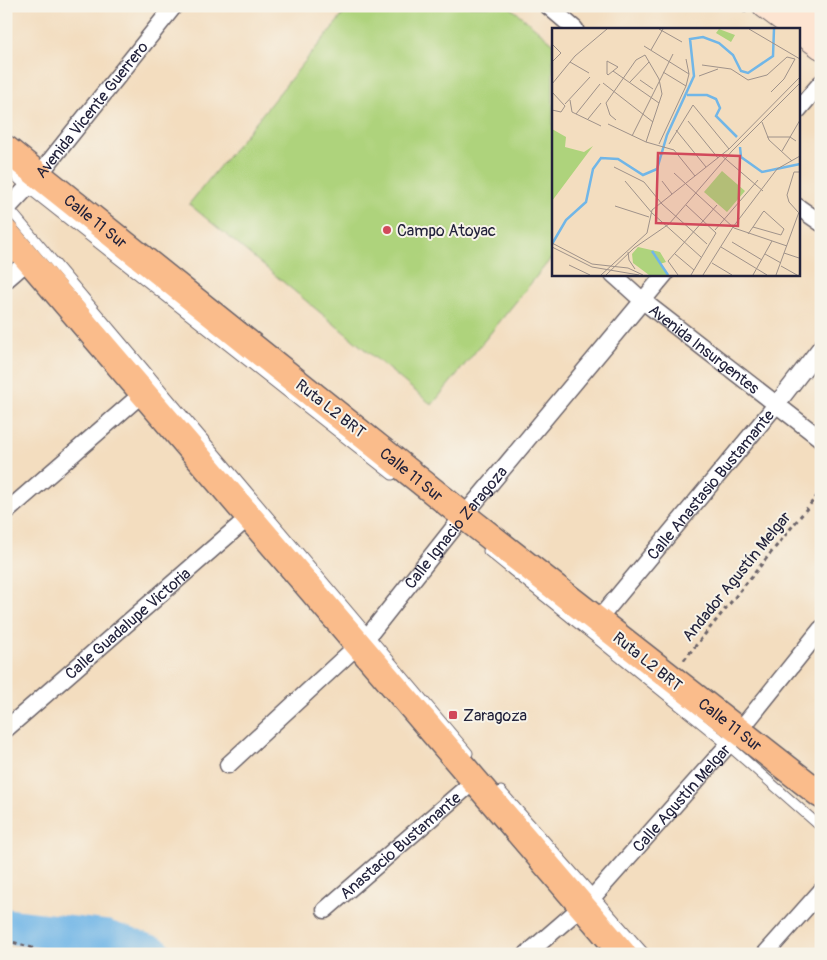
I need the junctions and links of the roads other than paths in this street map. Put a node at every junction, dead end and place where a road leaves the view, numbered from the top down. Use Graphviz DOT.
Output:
graph roads {
  1 [pos="174,6"];
  2 [pos="548,6"];
  3 [pos="765,6"];
  4 [pos="793,6"];
  5 [pos="821,26"];
  6 [pos="574,28"];
  7 [pos="794,28"];
  8 [pos="800,32"];
  9 [pos="821,47"];
  10 [pos="821,83"];
  11 [pos="800,108"];
  12 [pos="6,149"];
  13 [pos="6,168"];
  14 [pos="33,182"];
  15 [pos="7,207"];
  16 [pos="800,208"];
  17 [pos="821,223"];
  18 [pos="6,233"];
  19 [pos="29,260"];
  20 [pos="614,275"];
  21 [pos="663,275"];
  22 [pos="6,280"];
  23 [pos="643,301"];
  24 [pos="821,347"];
  25 [pos="143,393"];
  26 [pos="776,405"];
  27 [pos="821,439"];
  28 [pos="401,482"];
  29 [pos="6,512"];
  30 [pos="249,517"];
  31 [pos="458,523"];
  32 [pos="478,543"];
  33 [pos="598,620"];
  34 [pos="821,629"];
  35 [pos="365,640"];
  36 [pos="6,728"];
  37 [pos="734,738"];
  38 [pos="228,764"];
  39 [pos="481,775"];
  40 [pos="821,795"];
  41 [pos="821,827"];
  42 [pos="821,891"];
  43 [pos="588,902"];
  44 [pos="325,910"];
  45 [pos="527,954"];
  46 [pos="624,954"];
  47 [pos="645,954"];
  48 [pos="765,954"];
  1 -- 14 [label="street, Avenida Vicente Guerrero"];
  2 -- 6 [label="street"];
  3 -- 7 [label="main road"];
  4 -- 5 [label="main road"];
  8 -- 9 [label="main road"];
  10 -- 11 [label="street"];
  12 -- 14 [label="main road, Calle 11 Sur"];
  13 -- 14 [label="lane, Ruta L2 BRT"];
  14 -- 15 [label="street, Avenida Vicente Guerrero"];
  14 -- 28 [label="lane, Ruta L2 BRT"];
  14 -- 31 [label="main road, Calle 11 Sur"];
  15 -- 35 [label="lane"];
  16 -- 17 [label="street"];
  18 -- 19 [label="main road"];
  19 -- 22 [label="street"];
  19 -- 25 [label="main road"];
  20 -- 23 [label="street, Avenida Insurgentes"];
  21 -- 23 [label="street, Calle Ignacio Zaragoza"];
  23 -- 26 [label="street, Avenida Insurgentes"];
  23 -- 31 [label="street, Calle Ignacio Zaragoza"];
  24 -- 26 [label="street, Calle Anastasio Bustamante"];
  25 -- 29 [label="street"];
  25 -- 30 [label="main road"];
  26 -- 27 [label="street, Avenida Insurgentes"];
  26 -- 33 [label="street, Calle Anastasio Bustamante"];
  30 -- 35 [label="main road"];
  30 -- 36 [label="street, Calle Guadalupe Victoria"];
  31 -- 33 [label="main road, Calle 11 Sur"];
  31 -- 35 [label="street, Calle Ignacio Zaragoza"];
  32 -- 37 [label="lane, Ruta L2 BRT"];
  33 -- 37 [label="main road, Calle 11 Sur"];
  34 -- 37 [label="street, Calle Agustín Melgar"];
  35 -- 38 [label="street, Calle Ignacio Zaragoza"];
  35 -- 39 [label="main road"];
  37 -- 40 [label="main road, Calle 11 Sur"];
  37 -- 41 [label="lane, Ruta L2 BRT"];
  37 -- 43 [label="street, Calle Agustín Melgar"];
  39 -- 43 [label="main road"];
  39 -- 44 [label="street, Anastacio Bustamante"];
  42 -- 48 [label="street"];
  43 -- 45 [label="street, Calle Agustín Melgar"];
  43 -- 46 [label="main road"];
  43 -- 47 [label="lane"];
}
